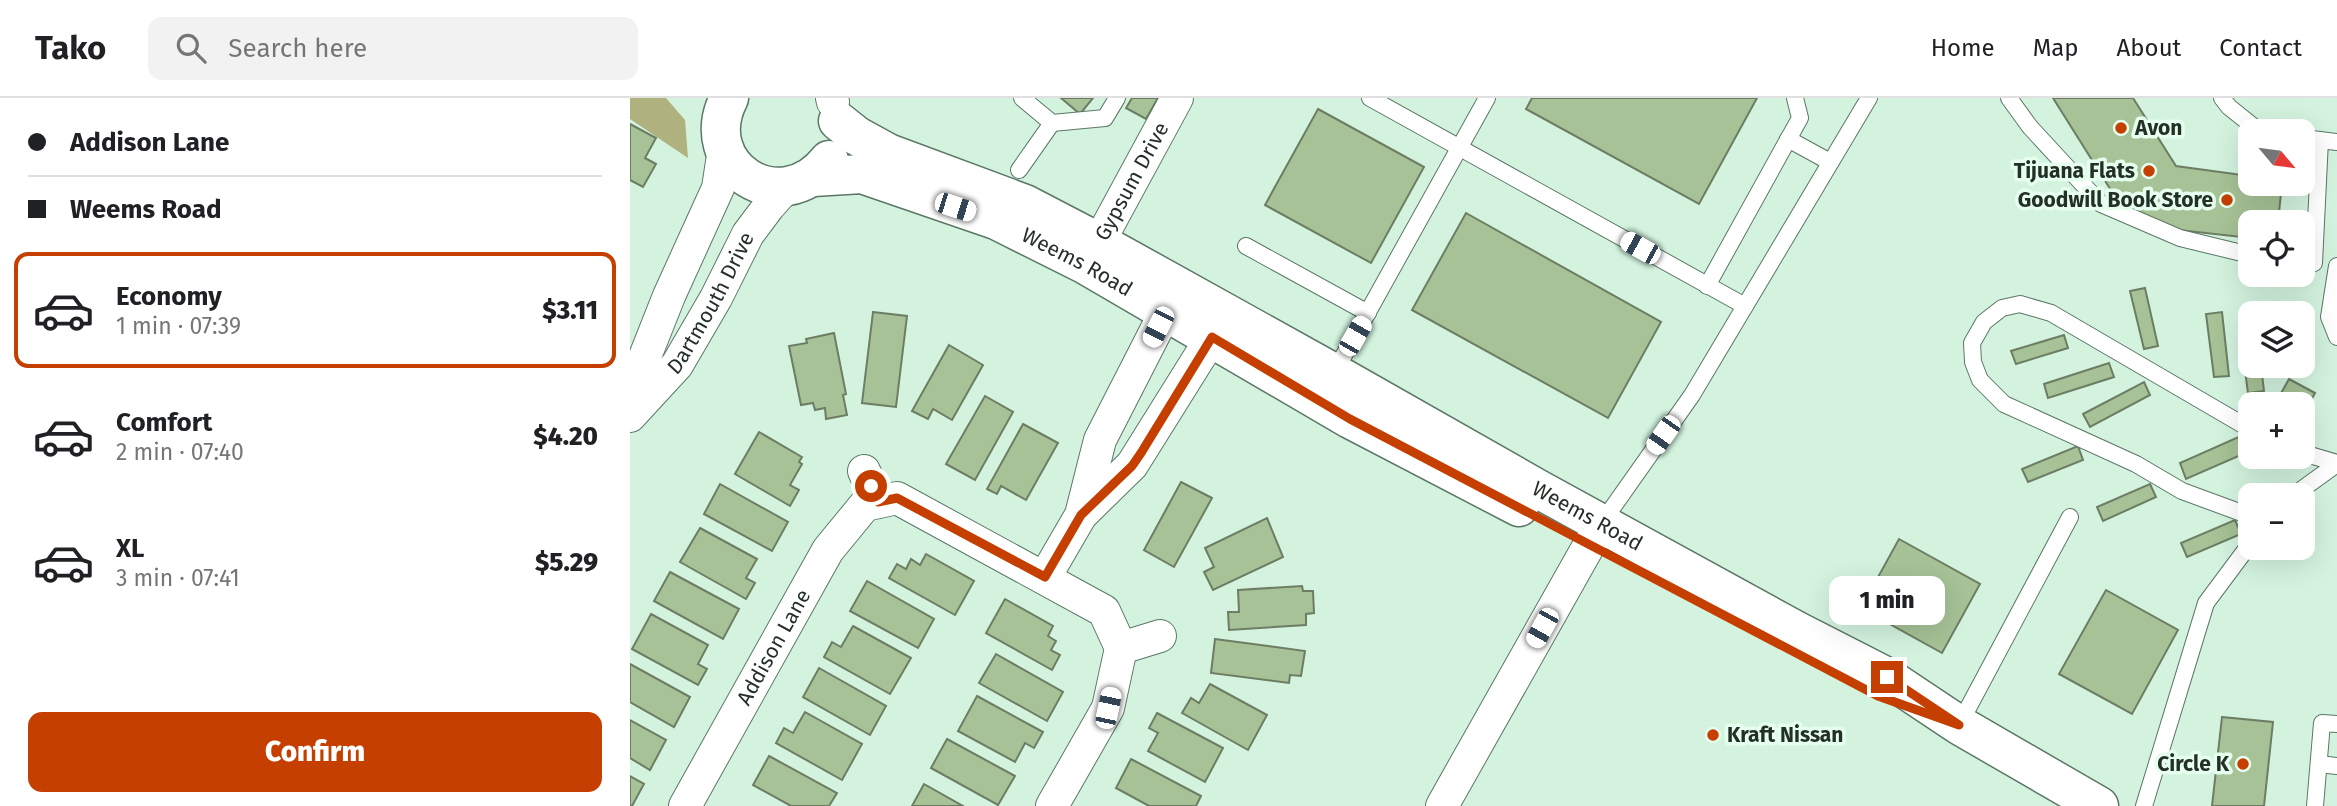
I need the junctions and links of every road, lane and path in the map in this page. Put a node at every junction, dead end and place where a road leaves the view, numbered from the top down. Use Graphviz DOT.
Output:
graph roads {
  1 [pos="1022,98"];
  2 [pos="1118,98"];
  3 [pos="1177,98"];
  4 [pos="1370,98"];
  5 [pos="1487,98"];
  6 [pos="1795,98"];
  7 [pos="1869,98"];
  8 [pos="2009,98"];
  9 [pos="2222,98"];
  10 [pos="722,102"];
  11 [pos="833,105"];
  12 [pos="2244,119"];
  13 [pos="1052,122"];
  14 [pos="1788,139"];
  15 [pos="2315,139"];
  16 [pos="2337,142"];
  17 [pos="1460,148"];
  18 [pos="724,149"];
  19 [pos="1830,162"];
  20 [pos="1019,170"];
  21 [pos="799,182"];
  22 [pos="1246,246"];
  23 [pos="2238,252"];
  24 [pos="1092,253"];
  25 [pos="2337,266"];
  26 [pos="1707,286"];
  27 [pos="1745,306"];
  28 [pos="1166,311"];
  29 [pos="1368,313"];
  30 [pos="1212,337"];
  31 [pos="2337,337"];
  32 [pos="1334,373"];
  33 [pos="630,403"];
  34 [pos="630,416"];
  35 [pos="2238,422"];
  36 [pos="2315,457"];
  37 [pos="2337,464"];
  38 [pos="864,471"];
  39 [pos="2311,483"];
  40 [pos="878,502"];
  41 [pos="2238,512"];
  42 [pos="1081,515"];
  43 [pos="2070,517"];
  44 [pos="1595,534"];
  45 [pos="2238,560"];
  46 [pos="1045,577"];
  47 [pos="1160,636"];
  48 [pos="1121,648"];
  49 [pos="2337,724"];
  50 [pos="1959,725"];
  51 [pos="2319,764"];
  52 [pos="2337,766"];
  53 [pos="2062,796"];
  54 [pos="684,806"];
  55 [pos="1052,806"];
  56 [pos="1443,806"];
  57 [pos="2099,806"];
  58 [pos="2144,806"];
  59 [pos="2315,806"];
  60 [pos="2320,806"];
  1 -- 13 [label="lane"];
  2 -- 13 [label="lane"];
  3 -- 24 [label="street, Gypsum Drive"];
  4 -- 17 [label="lane"];
  5 -- 17 [label="lane"];
  6 -- 14 [label="lane"];
  7 -- 19 [label="lane"];
  8 -- 23 [label="lane"];
  9 -- 12 [label="lane"];
  10 -- 18 [label="street"];
  11 -- 21 [label="street"];
  11 -- 24 [label="street, Weems Road"];
  13 -- 20 [label="lane"];
  14 -- 19 [label="lane"];
  14 -- 26 [label="lane"];
  15 -- 16 [label="lane"];
  17 -- 26 [label="lane"];
  17 -- 29 [label="lane"];
  18 -- 21 [label="street, Weems Road"];
  18 -- 33 [label="street, Dartmouth Drive"];
  19 -- 27 [label="lane"];
  21 -- 24 [label="street, Weems Road"];
  21 -- 34 [label="street, Dartmouth Drive"];
  22 -- 29 [label="lane"];
  24 -- 28 [label="street, Weems Road"];
  24 -- 32 [label="street, Weems Road"];
  25 -- 31 [label="lane"];
  26 -- 27 [label="lane"];
  27 -- 44 [label="lane"];
  28 -- 30 [label="street, Weems Road"];
  28 -- 42 [label="street"];
  29 -- 32 [label="lane"];
  30 -- 42 [label="street"];
  30 -- 44 [label="street, Weems Road"];
  32 -- 44 [label="street, Weems Road"];
  35 -- 41 [label="lane"];
  36 -- 37 [label="lane"];
  37 -- 39 [label="lane"];
  38 -- 40 [label="street"];
  40 -- 46 [label="street"];
  40 -- 54 [label="street, Addison Lane"];
  42 -- 46 [label="street"];
  43 -- 50 [label="lane"];
  44 -- 50 [label="street, Weems Road"];
  44 -- 56 [label="street"];
  45 -- 58 [label="lane"];
  46 -- 48 [label="street"];
  47 -- 48 [label="street"];
  48 -- 55 [label="street"];
  49 -- 51 [label="lane"];
  50 -- 53 [label="street, Weems Road"];
  51 -- 52 [label="lane"];
  51 -- 59 [label="lane"];
  53 -- 57 [label="street, Weems Road"];
  59 -- 60 [label="lane"];
}
